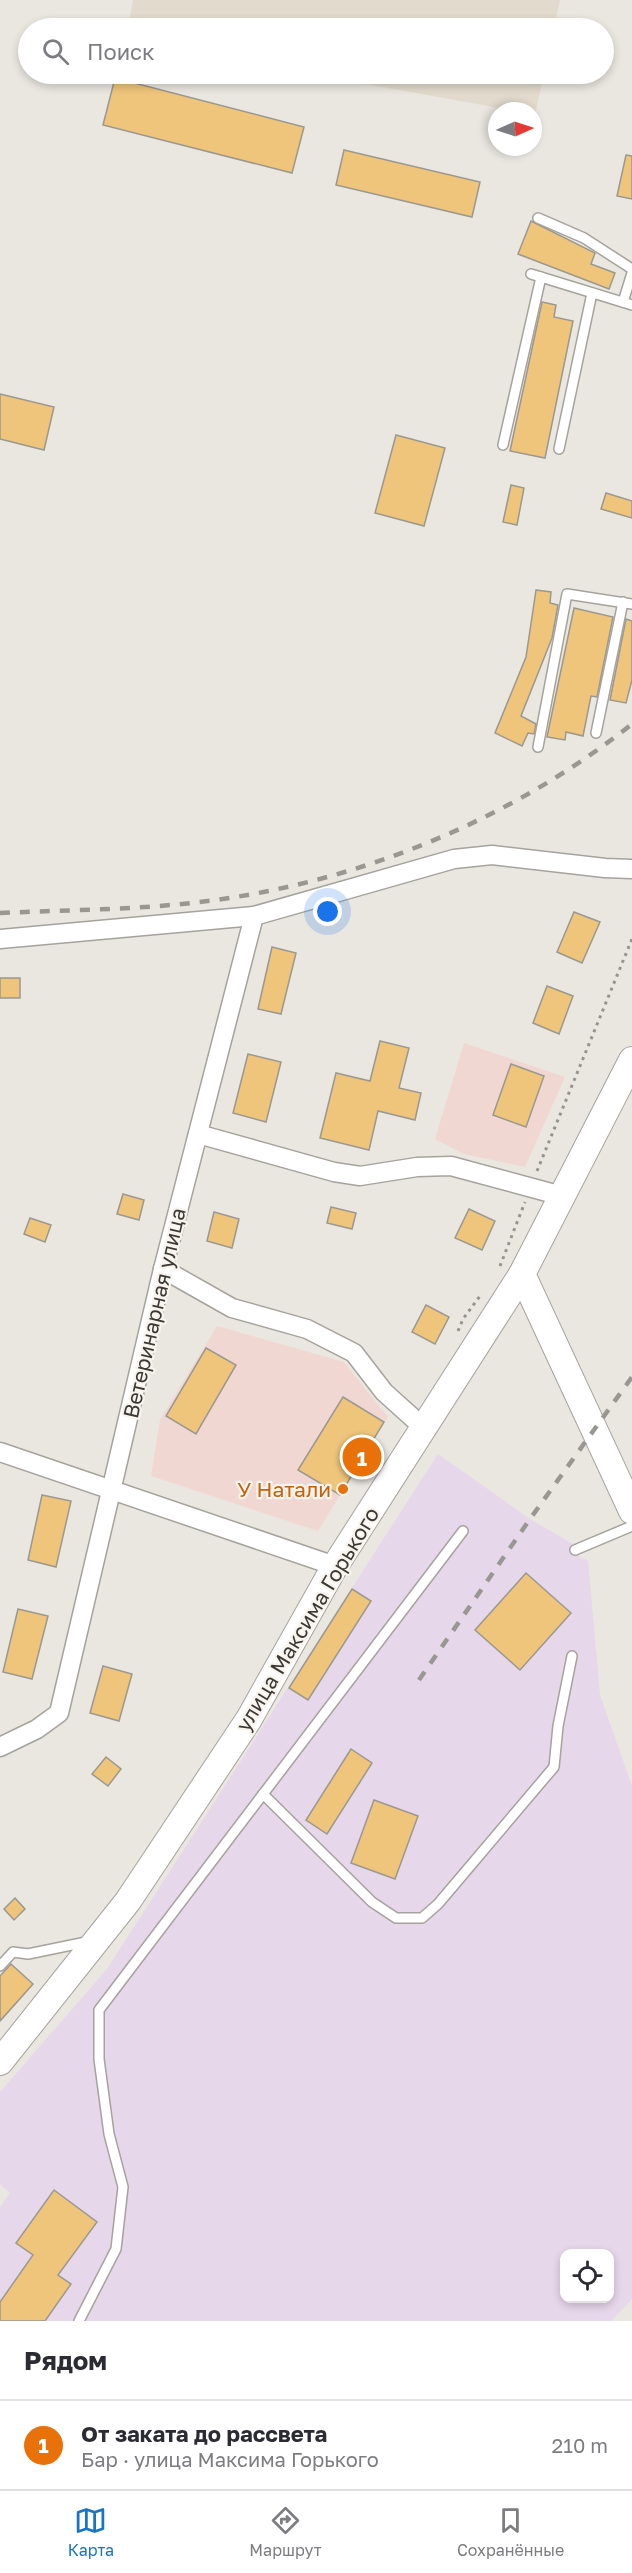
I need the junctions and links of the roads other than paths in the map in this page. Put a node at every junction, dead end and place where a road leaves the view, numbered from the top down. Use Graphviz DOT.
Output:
graph roads {
  1 [pos="538,219"];
  2 [pos="632,271"];
  3 [pos="592,293"];
  4 [pos="627,304"];
  5 [pos="503,445"];
  6 [pos="560,449"];
  7 [pos="627,603"];
  8 [pos="596,733"];
  9 [pos="538,747"];
  10 [pos="632,869"];
  11 [pos="254,916"];
  12 [pos="0,939"];
  13 [pos="632,1060"];
  14 [pos="198,1134"];
  15 [pos="562,1196"];
  16 [pos="163,1269"];
  17 [pos="511,1272"];
  18 [pos="424,1428"];
  19 [pos="0,1452"];
  20 [pos="112,1489"];
  21 [pos="632,1511"];
  22 [pos="632,1526"];
  23 [pos="463,1531"];
  24 [pos="575,1550"];
  25 [pos="335,1566"];
  26 [pos="572,1656"];
  27 [pos="0,1747"];
  28 [pos="263,1794"];
  29 [pos="96,1941"];
  30 [pos="0,1966"];
  31 [pos="0,2062"];
  32 [pos="79,2321"];
  1 -- 2 [label="lane"];
  2 -- 4 [label="lane"];
  3 -- 4 [label="lane"];
  3 -- 5 [label="lane"];
  3 -- 6 [label="lane"];
  7 -- 8 [label="lane"];
  7 -- 9 [label="lane"];
  10 -- 11 [label="street"];
  11 -- 12 [label="street"];
  11 -- 14 [label="street, Ветеринарная улица"];
  13 -- 15 [label="street, улица Максима Горького"];
  14 -- 15 [label="street"];
  14 -- 16 [label="street, Ветеринарная улица"];
  15 -- 17 [label="street, улица Максима Горького"];
  16 -- 18 [label="street"];
  16 -- 20 [label="street, Ветеринарная улица"];
  17 -- 18 [label="street, улица Максима Горького"];
  17 -- 21 [label="street"];
  18 -- 25 [label="street, улица Максима Горького"];
  19 -- 20 [label="street"];
  20 -- 25 [label="street"];
  20 -- 27 [label="street, Ветеринарная улица"];
  22 -- 24 [label="lane"];
  23 -- 28 [label="lane"];
  25 -- 29 [label="street, улица Максима Горького"];
  26 -- 28 [label="lane"];
  28 -- 32 [label="lane"];
  29 -- 30 [label="lane"];
  29 -- 31 [label="street, улица Максима Горького"];
}
